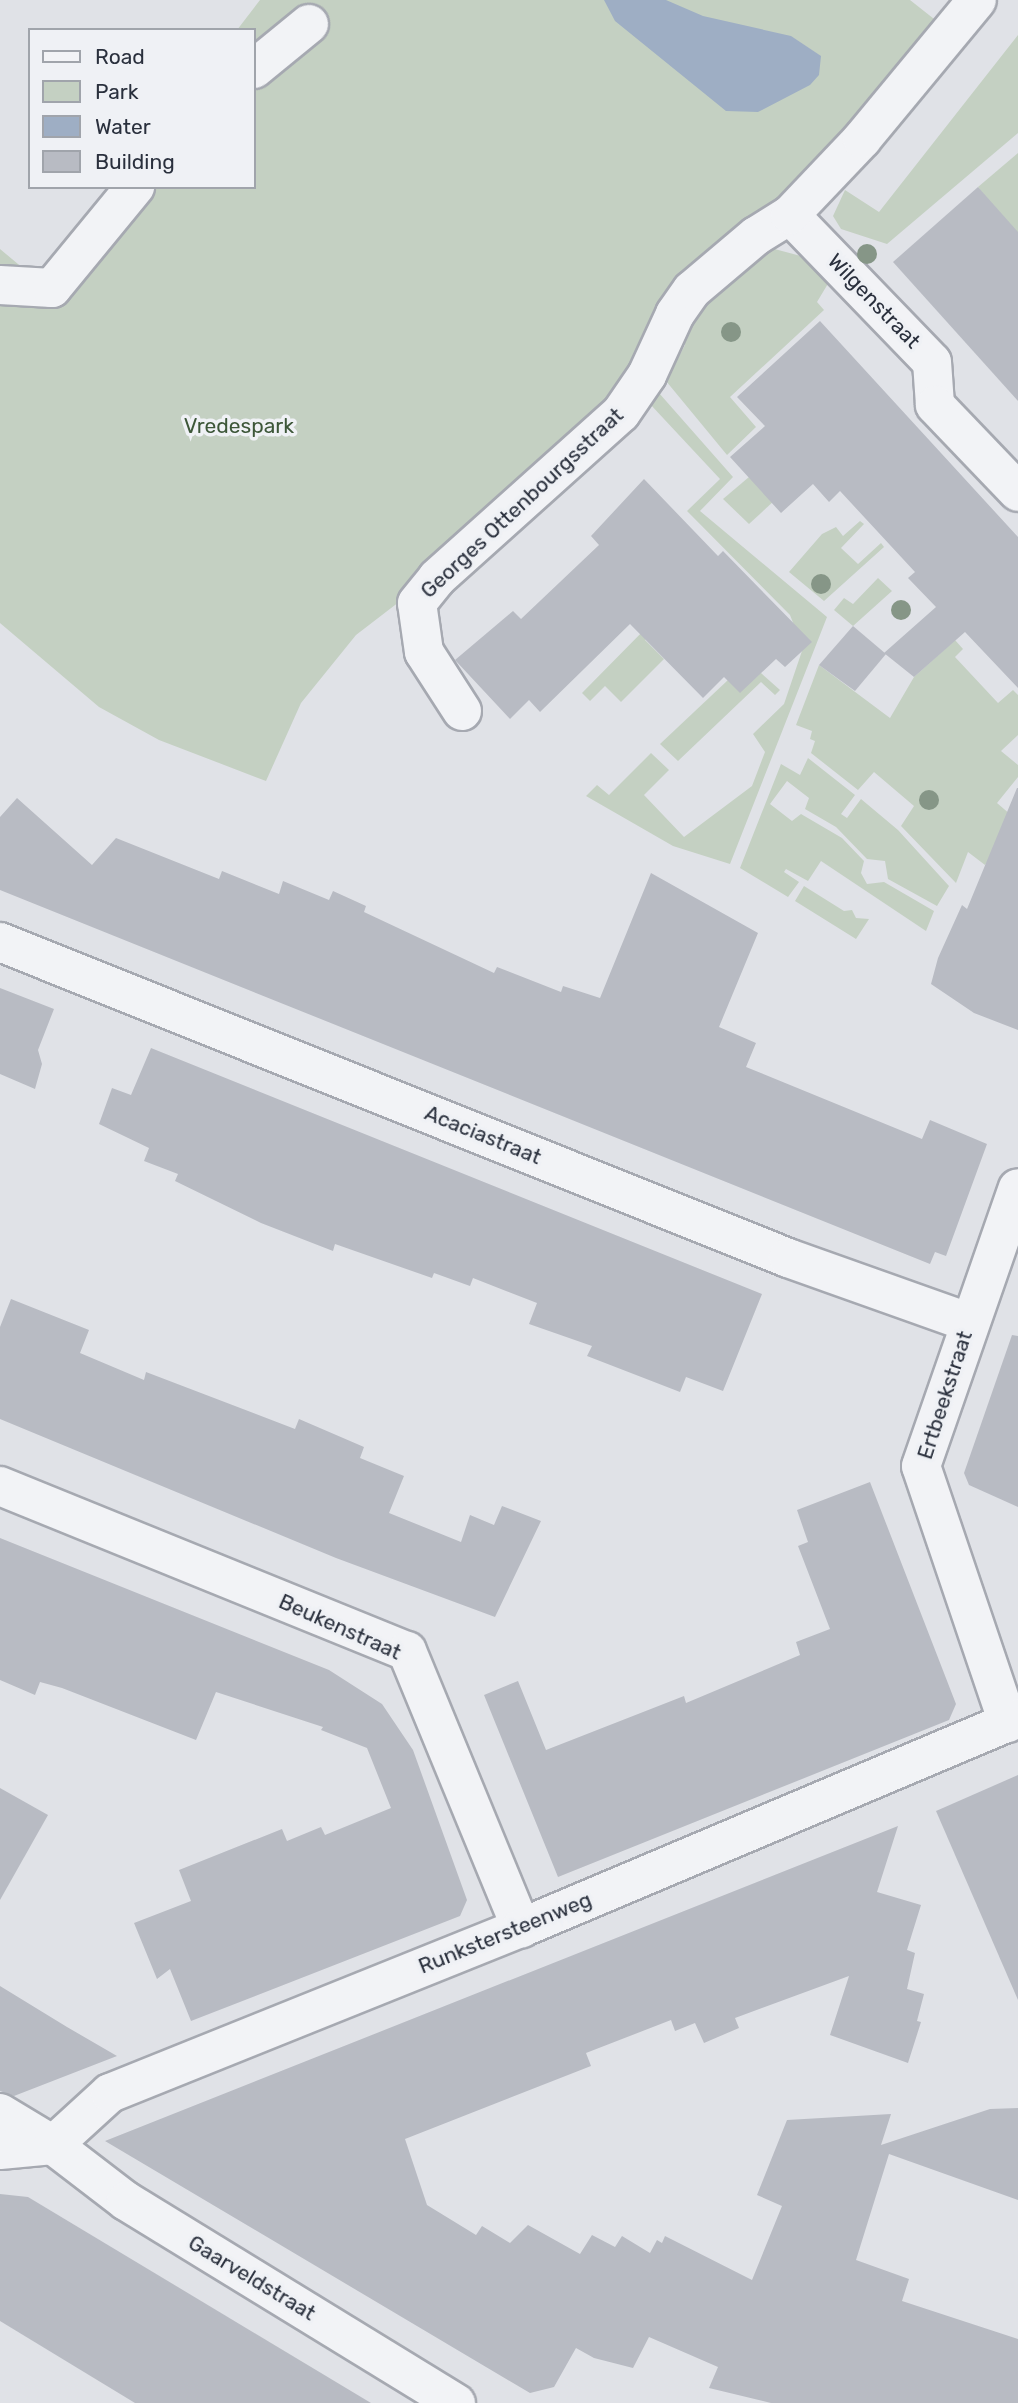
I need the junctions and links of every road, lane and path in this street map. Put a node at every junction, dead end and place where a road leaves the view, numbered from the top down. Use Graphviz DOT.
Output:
graph roads {
  1 [pos="975,1"];
  2 [pos="309,24"];
  3 [pos="256,67"];
  4 [pos="133,189"];
  5 [pos="790,215"];
  6 [pos="0,285"];
  7 [pos="1018,492"];
  8 [pos="462,711"];
  9 [pos="0,942"];
  10 [pos="1018,1188"];
  11 [pos="968,1322"];
  12 [pos="0,1486"];
  13 [pos="1013,1720"];
  14 [pos="521,1928"];
  15 [pos="0,2113"];
  16 [pos="53,2145"];
  17 [pos="0,2150"];
  18 [pos="456,2403"];
  1 -- 5 [label="street, Georges Ottenbourgsstraat"];
  2 -- 3 [label="street"];
  4 -- 6 [label="street"];
  5 -- 7 [label="street, Wilgenstraat"];
  5 -- 8 [label="street, Georges Ottenbourgsstraat"];
  9 -- 11 [label="street, Acaciastraat"];
  10 -- 11 [label="street, Ertbeekstraat"];
  11 -- 13 [label="street, Ertbeekstraat"];
  12 -- 14 [label="street, Beukenstraat"];
  13 -- 14 [label="street, Runkstersteenweg"];
  14 -- 16 [label="street, Runkstersteenweg"];
  15 -- 16 [label="street, Gaarveldstraat"];
  16 -- 17 [label="street"];
  16 -- 18 [label="street, Gaarveldstraat"];
}
